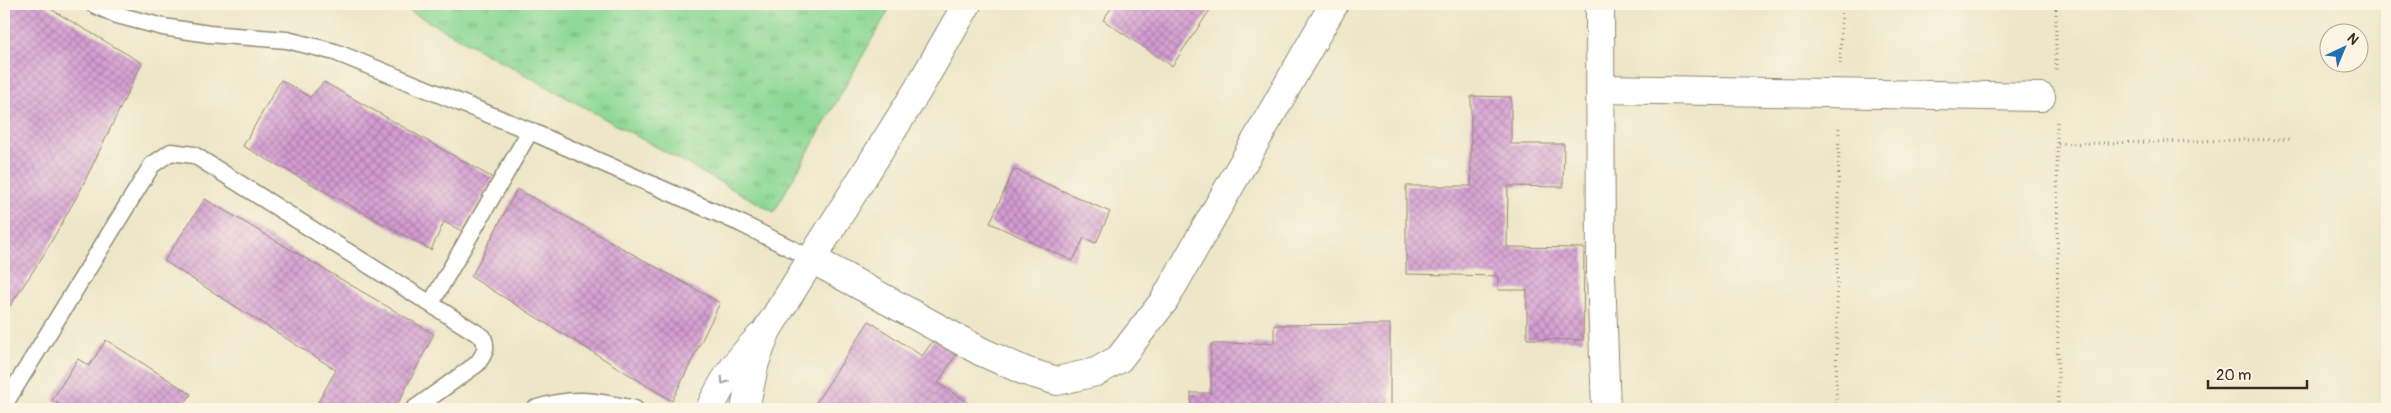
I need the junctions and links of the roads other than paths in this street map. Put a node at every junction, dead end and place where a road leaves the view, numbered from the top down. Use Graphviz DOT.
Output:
graph roads {
  1 [pos="93,4"];
  2 [pos="967,4"];
  3 [pos="1334,4"];
  4 [pos="1600,4"];
  5 [pos="1601,89"];
  6 [pos="2051,97"];
  7 [pos="530,131"];
  8 [pos="810,258"];
  9 [pos="431,303"];
  10 [pos="767,330"];
  11 [pos="4,404"];
  12 [pos="414,409"];
  13 [pos="534,409"];
  14 [pos="635,409"];
  15 [pos="710,409"];
  16 [pos="745,409"];
  17 [pos="1606,409"];
  1 -- 7 [label="lane"];
  2 -- 8 [label="street"];
  3 -- 8 [label="street"];
  4 -- 5 [label="street"];
  5 -- 6 [label="street"];
  5 -- 17 [label="street"];
  7 -- 8 [label="lane"];
  7 -- 9 [label="lane"];
  8 -- 10 [label="street"];
  9 -- 11 [label="lane"];
  9 -- 12 [label="lane"];
  10 -- 15 [label="street, one-way"];
  10 -- 16 [label="street"];
  13 -- 14 [label="lane"];
}
